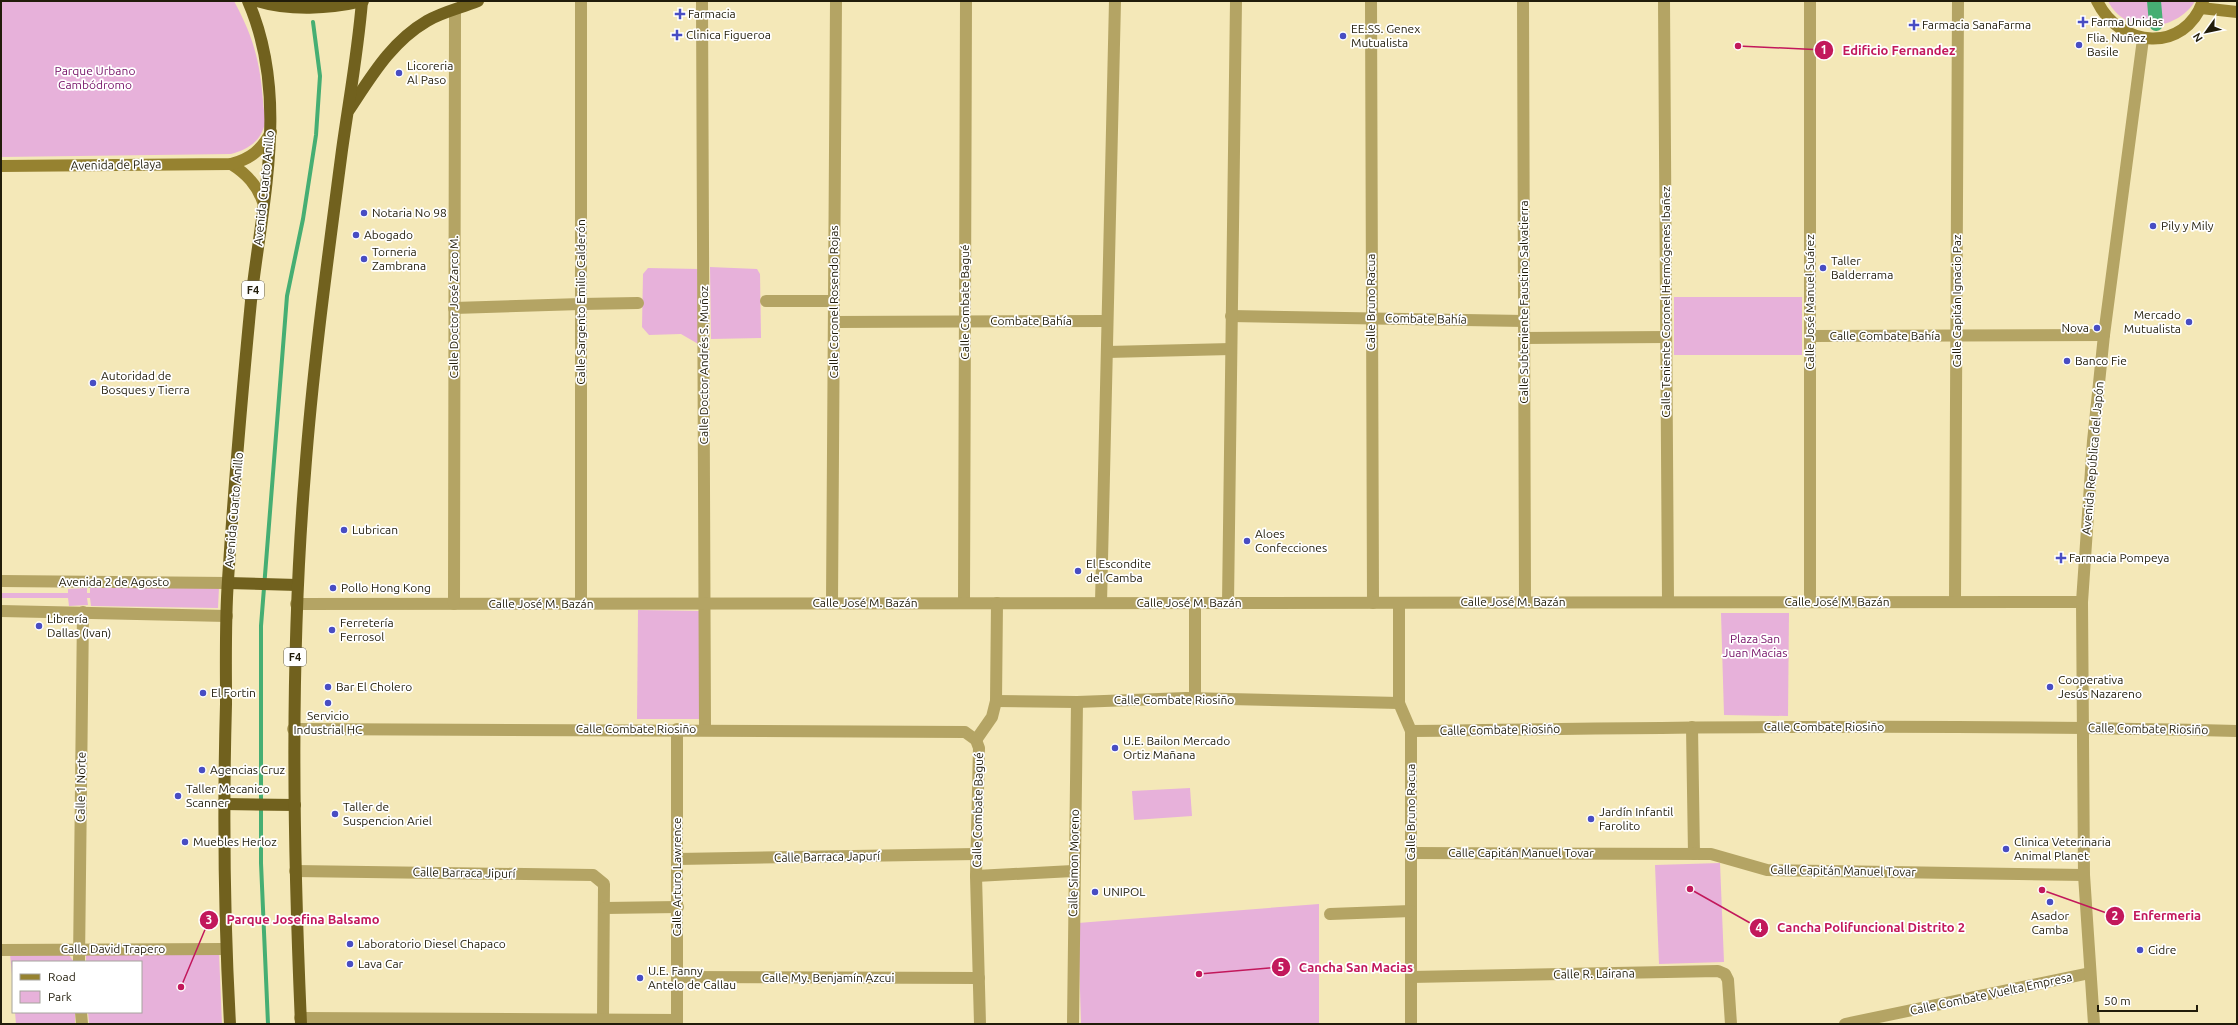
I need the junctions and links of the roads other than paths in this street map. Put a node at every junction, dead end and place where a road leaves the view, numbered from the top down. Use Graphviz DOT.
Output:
graph roads {
  1 [pos="248,1"];
  2 [pos="257,1"];
  3 [pos="362,1"];
  4 [pos="478,1"];
  5 [pos="581,1"];
  6 [pos="702,1"];
  7 [pos="836,1"];
  8 [pos="966,1"];
  9 [pos="1115,1"];
  10 [pos="1236,1"];
  11 [pos="1371,1"];
  12 [pos="1523,1"];
  13 [pos="1664,1"];
  14 [pos="1810,1"];
  15 [pos="1958,1"];
  16 [pos="2097,1"];
  17 [pos="2202,4"];
  18 [pos="455,11"];
  19 [pos="2237,12"];
  20 [pos="2143,39"];
  21 [pos="347,113"];
  22 [pos="271,132"];
  23 [pos="231,164"];
  24 [pos="1,166"];
  25 [pos="263,202"];
  26 [pos="766,301"];
  27 [pos="834,301"];
  28 [pos="638,303"];
  29 [pos="581,304"];
  30 [pos="454,308"];
  31 [pos="1231,316"];
  32 [pos="1371,318"];
  33 [pos="965,321"];
  34 [pos="1108,321"];
  35 [pos="1524,321"];
  36 [pos="834,322"];
  37 [pos="1810,336"];
  38 [pos="1957,336"];
  39 [pos="2104,336"];
  40 [pos="1666,337"];
  41 [pos="1524,338"];
  42 [pos="1231,349"];
  43 [pos="1107,352"];
  44 [pos="1,581"];
  45 [pos="228,583"];
  46 [pos="297,585"];
  47 [pos="1373,602"];
  48 [pos="1525,602"];
  49 [pos="1668,602"];
  50 [pos="1810,602"];
  51 [pos="1955,602"];
  52 [pos="2082,602"];
  53 [pos="705,603"];
  54 [pos="832,603"];
  55 [pos="964,603"];
  56 [pos="997,603"];
  57 [pos="1101,603"];
  58 [pos="1195,603"];
  59 [pos="1228,603"];
  60 [pos="1399,603"];
  61 [pos="296,604"];
  62 [pos="454,604"];
  63 [pos="581,604"];
  64 [pos="1,611"];
  65 [pos="83,612"];
  66 [pos="227,616"];
  67 [pos="1195,698"];
  68 [pos="996,701"];
  69 [pos="1077,702"];
  70 [pos="1399,703"];
  71 [pos="1692,727"];
  72 [pos="2081,727"];
  73 [pos="293,729"];
  74 [pos="677,729"];
  75 [pos="705,729"];
  76 [pos="1411,731"];
  77 [pos="2237,731"];
  78 [pos="976,740"];
  79 [pos="223,804"];
  80 [pos="289,805"];
  81 [pos="1411,853"];
  82 [pos="976,854"];
  83 [pos="1694,854"];
  84 [pos="677,859"];
  85 [pos="296,871"];
  86 [pos="1073,871"];
  87 [pos="2084,875"];
  88 [pos="976,876"];
  89 [pos="678,907"];
  90 [pos="605,908"];
  91 [pos="1411,911"];
  92 [pos="1330,914"];
  93 [pos="78,949"];
  94 [pos="225,949"];
  95 [pos="1,950"];
  96 [pos="79,961"];
  97 [pos="2090,973"];
  98 [pos="678,977"];
  99 [pos="1411,977"];
  100 [pos="978,978"];
  101 [pos="81,1013"];
  102 [pos="603,1019"];
  103 [pos="301,1021"];
  104 [pos="677,1022"];
  105 [pos="82,1024"];
  106 [pos="230,1024"];
  107 [pos="980,1024"];
  108 [pos="1073,1024"];
  109 [pos="1411,1024"];
  110 [pos="1731,1024"];
  111 [pos="1845,1024"];
  112 [pos="2094,1024"];
  1 -- 22 [label="highway, Avenida Cuarto Anillo / F4"];
  2 -- 3 [label="highway, F4"];
  3 -- 21 [label="highway, F4"];
  4 -- 18 [label="highway"];
  5 -- 29 [label="street, Calle Sargento Emilio Calderón"];
  6 -- 53 [label="street, Calle Doctor Andrés S. Muñoz"];
  7 -- 27 [label="street, Calle Coronel Rosendo Rojas"];
  8 -- 33 [label="street, Calle Combate Bagué"];
  9 -- 34 [label="street"];
  10 -- 31 [label="street"];
  11 -- 32 [label="street, Calle Bruno Racua"];
  12 -- 35 [label="street, Calle Subteniente Faustino Salvatierra"];
  13 -- 40 [label="street, Calle Teniente Coronel Hermógenes Ibañez"];
  14 -- 37 [label="street, Calle José Manuel Suárez"];
  15 -- 38 [label="street, Calle Capitán Ignacio Paz"];
  16 -- 20 [label="main road"];
  17 -- 19 [label="main road"];
  17 -- 20 [label="main road"];
  18 -- 21 [label="highway"];
  18 -- 30 [label="street, Calle Doctor José Zarco M."];
  20 -- 39 [label="street, Avenida República del Japón"];
  21 -- 46 [label="highway, F4"];
  22 -- 23 [label="main road, Avenida de Playa"];
  22 -- 25 [label="highway, Avenida Cuarto Anillo / F4"];
  23 -- 24 [label="main road, Avenida de Playa"];
  23 -- 25 [label="main road"];
  25 -- 45 [label="highway, Avenida Cuarto Anillo / F4"];
  26 -- 27 [label="street"];
  27 -- 36 [label="street, Calle Coronel Rosendo Rojas"];
  28 -- 29 [label="street"];
  29 -- 30 [label="street"];
  29 -- 63 [label="street, Calle Sargento Emilio Calderón"];
  30 -- 62 [label="street, Calle Doctor José Zarco M."];
  31 -- 32 [label="street, Combate Bahía"];
  31 -- 42 [label="street"];
  32 -- 35 [label="street, Combate Bahía"];
  32 -- 47 [label="street, Calle Bruno Racua"];
  33 -- 34 [label="street, Combate Bahía"];
  33 -- 36 [label="street, Combate Bahía"];
  33 -- 55 [label="street, Calle Combate Bagué"];
  34 -- 43 [label="street"];
  35 -- 41 [label="street, Calle Subteniente Faustino Salvatierra"];
  36 -- 54 [label="street, Calle Coronel Rosendo Rojas"];
  37 -- 38 [label="street, Calle Combate Bahía"];
  37 -- 50 [label="street, Calle José Manuel Suárez"];
  38 -- 39 [label="street, Calle Combate Bahía"];
  38 -- 51 [label="street, Calle Capitán Ignacio Paz"];
  39 -- 52 [label="street, Avenida República del Japón"];
  40 -- 41 [label="street"];
  40 -- 49 [label="street, Calle Teniente Coronel Hermógenes Ibañez"];
  41 -- 48 [label="street, Calle Subteniente Faustino Salvatierra"];
  42 -- 43 [label="street"];
  42 -- 59 [label="street"];
  43 -- 57 [label="street"];
  44 -- 45 [label="street, Avenida 2 de Agosto"];
  45 -- 46 [label="highway"];
  45 -- 66 [label="highway, Avenida Cuarto Anillo / F4"];
  46 -- 61 [label="highway, F4"];
  47 -- 59 [label="street, Calle José M. Bazán"];
  47 -- 60 [label="street, Calle José M. Bazán"];
  48 -- 49 [label="street, Calle José M. Bazán"];
  48 -- 60 [label="street, Calle José M. Bazán"];
  49 -- 50 [label="street, Calle José M. Bazán"];
  50 -- 51 [label="street, Calle José M. Bazán"];
  51 -- 52 [label="street, Calle José M. Bazán"];
  52 -- 72 [label="street, Avenida República del Japón"];
  53 -- 54 [label="street, Calle José M. Bazán"];
  53 -- 63 [label="street, Calle José M. Bazán"];
  53 -- 75 [label="street, Calle Doctor Andrés S. Muñoz"];
  54 -- 55 [label="street, Calle José M. Bazán"];
  55 -- 56 [label="street, Calle José M. Bazán"];
  56 -- 57 [label="street, Calle José M. Bazán"];
  56 -- 68 [label="street, Calle Combate Bagué"];
  57 -- 58 [label="street, Calle José M. Bazán"];
  58 -- 59 [label="street, Calle José M. Bazán"];
  58 -- 67 [label="street"];
  60 -- 70 [label="street, Calle Bruno Racua"];
  61 -- 62 [label="street, Calle José M. Bazán"];
  61 -- 73 [label="highway, F4"];
  62 -- 63 [label="street, Calle José M. Bazán"];
  64 -- 65 [label="street"];
  65 -- 66 [label="street"];
  65 -- 93 [label="street, Calle 1 Norte"];
  66 -- 79 [label="highway, Avenida Cuarto Anillo / F4"];
  67 -- 69 [label="street, Calle Combate Riosiño"];
  67 -- 70 [label="street, Calle Combate Riosiño"];
  68 -- 69 [label="street, Calle Combate Riosiño"];
  68 -- 78 [label="street, Calle Combate Bagué"];
  69 -- 86 [label="street, Calle Simon Moreno"];
  70 -- 76 [label="street, Calle Bruno Racua"];
  71 -- 72 [label="street, Calle Combate Riosiño"];
  71 -- 76 [label="street, Calle Combate Riosiño"];
  71 -- 83 [label="street"];
  72 -- 77 [label="street, Calle Combate Riosiño"];
  72 -- 87 [label="street, Avenida República del Japón"];
  73 -- 74 [label="street, Calle Combate Riosiño"];
  73 -- 80 [label="highway, F4"];
  74 -- 75 [label="street, Calle Combate Riosiño"];
  74 -- 84 [label="street, Calle Arturo Lawrence"];
  75 -- 78 [label="street, Calle Combate Riosiño"];
  76 -- 81 [label="street, Calle Bruno Racua"];
  78 -- 82 [label="street, Calle Combate Bagué"];
  79 -- 80 [label="highway"];
  79 -- 94 [label="highway, Avenida Cuarto Anillo / F4"];
  80 -- 85 [label="highway, F4"];
  81 -- 83 [label="street, Calle Capitán Manuel Tovar"];
  81 -- 91 [label="street, Calle Bruno Racua"];
  82 -- 84 [label="street, Calle Barraca Japurí"];
  82 -- 88 [label="street, Calle Combate Bagué"];
  83 -- 87 [label="street, Calle Capitán Manuel Tovar"];
  84 -- 89 [label="street, Calle Arturo Lawrence"];
  85 -- 90 [label="street, Calle Barraca Jipurí"];
  85 -- 103 [label="highway, F4"];
  86 -- 88 [label="street"];
  86 -- 108 [label="street, Calle Simon Moreno"];
  87 -- 97 [label="street, Avenida República del Japón"];
  88 -- 100 [label="street, Calle Combate Bagué"];
  89 -- 90 [label="street"];
  89 -- 98 [label="street, Calle Arturo Lawrence"];
  90 -- 102 [label="street"];
  91 -- 92 [label="street"];
  91 -- 99 [label="street, Calle Bruno Racua"];
  93 -- 94 [label="street, Calle David Trapero"];
  93 -- 95 [label="street, Calle David Trapero"];
  93 -- 96 [label="street, Calle 1 Norte"];
  94 -- 106 [label="highway, Avenida Cuarto Anillo / F4"];
  97 -- 111 [label="street, Calle Combate Vuelta Empresa"];
  97 -- 112 [label="street, Avenida República del Japón"];
  98 -- 100 [label="street, Calle My. Benjamín Azcui"];
  98 -- 104 [label="street, Calle Arturo Lawrence"];
  99 -- 109 [label="street, Calle Bruno Racua"];
  99 -- 110 [label="street, Calle R. Lairana"];
  100 -- 107 [label="street, Calle Combate Bagué"];
  101 -- 105 [label="street"];
  102 -- 103 [label="street"];
  102 -- 104 [label="street"];
}
